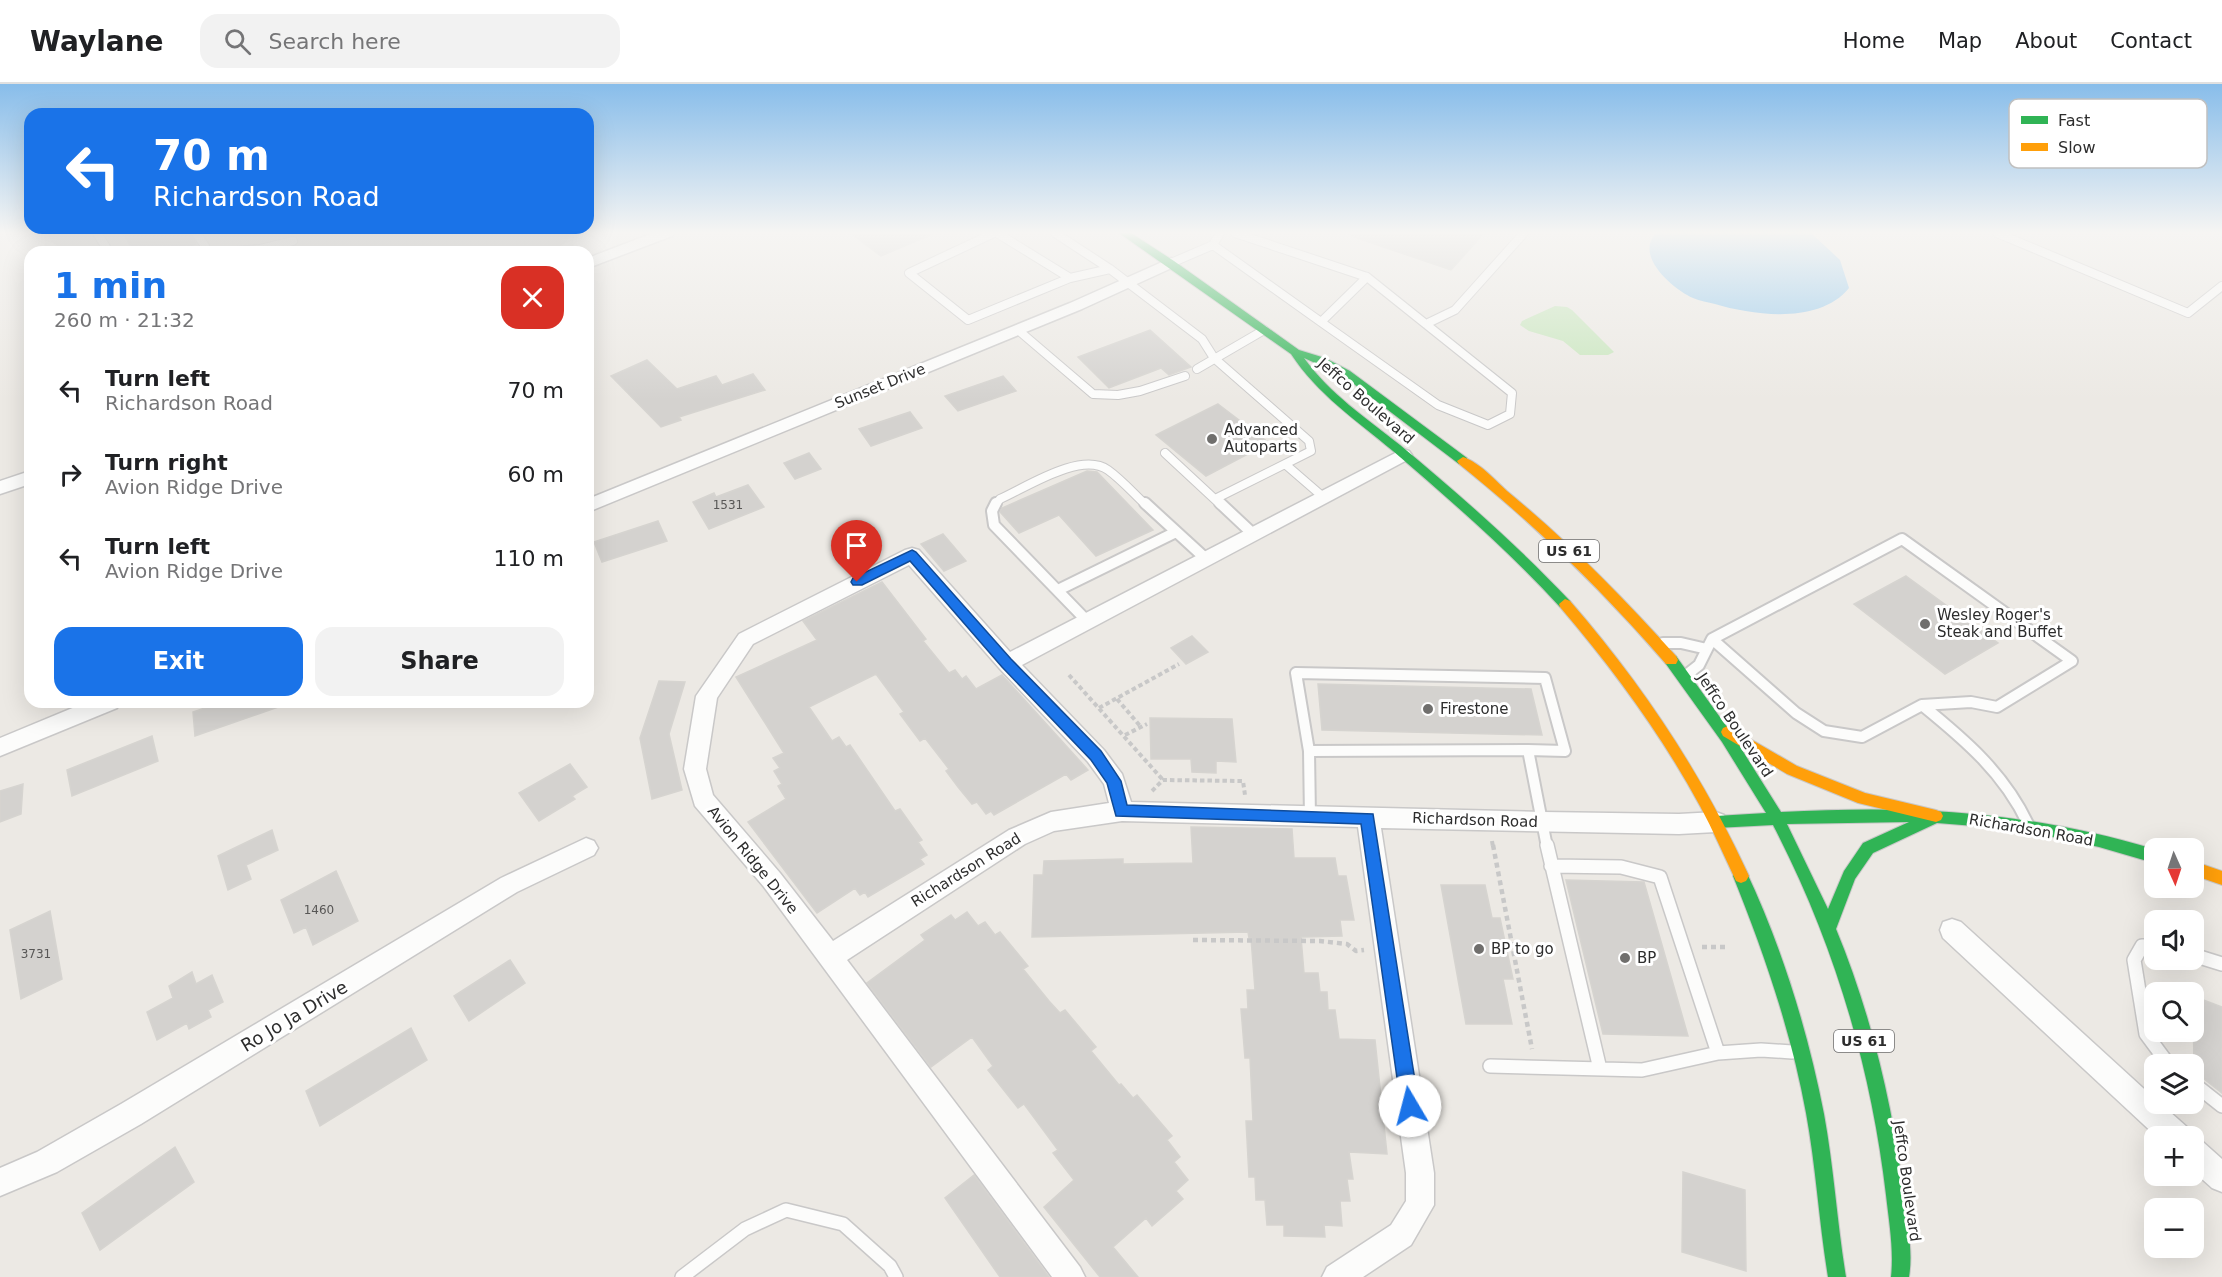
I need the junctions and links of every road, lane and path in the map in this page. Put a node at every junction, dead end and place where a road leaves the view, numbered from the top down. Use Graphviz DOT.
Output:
graph roads {
  1 [pos="929,289"];
  2 [pos="1044,289"];
  3 [pos="1112,289"];
  4 [pos="1136,289"];
  5 [pos="1207,289"];
  6 [pos="1273,289"];
  7 [pos="1355,289"];
  8 [pos="1382,289"];
  9 [pos="1474,289"];
  10 [pos="2128,289"];
  11 [pos="2219,289"];
  12 [pos="1320,323"];
  13 [pos="1426,324"];
  14 [pos="1018,330"];
  15 [pos="1264,330"];
  16 [pos="1295,352"];
  17 [pos="1214,358"];
  18 [pos="1197,369"];
  19 [pos="1185,376"];
  20 [pos="1165,453"];
  21 [pos="1403,454"];
  22 [pos="1284,464"];
  23 [pos="24,479"];
  24 [pos="0,489"];
  25 [pos="1322,496"];
  26 [pos="1215,499"];
  27 [pos="594,504"];
  28 [pos="1176,532"];
  29 [pos="1252,533"];
  30 [pos="1205,558"];
  31 [pos="1058,590"];
  32 [pos="1087,621"];
  33 [pos="1656,643"];
  34 [pos="1710,644"];
  35 [pos="1007,663"];
  36 [pos="1179,664"];
  37 [pos="1069,675"];
  38 [pos="1684,677"];
  39 [pos="1116,699"];
  40 [pos="1922,705"];
  41 [pos="94,708"];
  42 [pos="1099,708"];
  43 [pos="1147,723"];
  44 [pos="1719,726"];
  45 [pos="1141,727"];
  46 [pos="1125,735"];
  47 [pos="0,747"];
  48 [pos="1528,750"];
  49 [pos="1309,751"];
  50 [pos="1163,780"];
  51 [pos="1150,794"];
  52 [pos="1245,803"];
  53 [pos="1122,811"];
  54 [pos="1936,816"];
  55 [pos="1310,817"];
  56 [pos="1368,818"];
  57 [pos="1777,819"];
  58 [pos="1543,822"];
  59 [pos="1716,822"];
  60 [pos="2030,826"];
  61 [pos="1492,839"];
  62 [pos="586,848"];
  63 [pos="2144,853"];
  64 [pos="1551,866"];
  65 [pos="2204,872"];
  66 [pos="2222,878"];
  67 [pos="1828,929"];
  68 [pos="1952,930"];
  69 [pos="1193,940"];
  70 [pos="2144,946"];
  71 [pos="1699,947"];
  72 [pos="1728,947"];
  73 [pos="1370,950"];
  74 [pos="830,957"];
  75 [pos="2204,958"];
  76 [pos="2222,964"];
  77 [pos="1718,1053"];
  78 [pos="1802,1053"];
  79 [pos="2161,1054"];
  80 [pos="1490,1066"];
  81 [pos="1536,1067"];
  82 [pos="1600,1069"];
  83 [pos="2204,1092"];
  84 [pos="2222,1106"];
  85 [pos="2165,1126"];
  86 [pos="2204,1162"];
  87 [pos="2222,1178"];
  88 [pos="0,1182"];
  89 [pos="682,1277"];
  90 [pos="896,1277"];
  91 [pos="1070,1277"];
  92 [pos="1337,1277"];
  93 [pos="1837,1277"];
  94 [pos="1900,1277"];
  1 -- 2 [label="lane"];
  3 -- 14 [label="street, Sunset Drive"];
  4 -- 17 [label="lane"];
  5 -- 15 [label="main road, Jeffco Boulevard / US 61"];
  6 -- 12 [label="lane"];
  7 -- 12 [label="lane"];
  8 -- 13 [label="lane"];
  9 -- 13 [label="lane"];
  10 -- 11 [label="lane"];
  12 -- 13 [label="lane"];
  14 -- 19 [label="lane"];
  14 -- 27 [label="street, Sunset Drive"];
  15 -- 16 [label="main road, Jeffco Boulevard / US 61"];
  15 -- 17 [label="lane"];
  16 -- 21 [label="main road, Jeffco Boulevard / US 61"];
  16 -- 33 [label="main road, Jeffco Boulevard / US 61"];
  17 -- 18 [label="lane"];
  17 -- 22 [label="lane"];
  20 -- 26 [label="lane"];
  21 -- 25 [label="street"];
  21 -- 59 [label="main road, Jeffco Boulevard / US 61"];
  22 -- 25 [label="lane"];
  22 -- 26 [label="lane"];
  23 -- 24 [label="street"];
  25 -- 29 [label="street"];
  26 -- 29 [label="lane"];
  28 -- 30 [label="lane"];
  28 -- 31 [label="lane"];
  28 -- 31 [label="lane"];
  29 -- 30 [label="street"];
  30 -- 32 [label="street"];
  31 -- 32 [label="lane"];
  32 -- 35 [label="street"];
  33 -- 34 [label="lane"];
  33 -- 38 [label="main road, Jeffco Boulevard / US 61"];
  34 -- 38 [label="lane"];
  34 -- 40 [label="lane"];
  34 -- 40 [label="lane"];
  35 -- 53 [label="street, Avion Ridge Drive"];
  35 -- 74 [label="street, Avion Ridge Drive"];
  36 -- 39 [label="path"];
  37 -- 42 [label="path"];
  38 -- 44 [label="main road, Jeffco Boulevard / US 61"];
  39 -- 42 [label="path"];
  39 -- 45 [label="path"];
  40 -- 60 [label="lane"];
  41 -- 47 [label="street"];
  42 -- 46 [label="path"];
  43 -- 45 [label="path"];
  44 -- 54 [label="main road"];
  44 -- 57 [label="main road, Jeffco Boulevard / US 61"];
  45 -- 46 [label="path"];
  46 -- 50 [label="path"];
  48 -- 49 [label="lane"];
  48 -- 49 [label="lane"];
  48 -- 58 [label="lane"];
  49 -- 55 [label="lane"];
  50 -- 51 [label="path"];
  50 -- 52 [label="path"];
  53 -- 55 [label="street, Richardson Road"];
  53 -- 74 [label="street, Richardson Road"];
  54 -- 57 [label="main road, Richardson Road"];
  54 -- 60 [label="main road, Richardson Road"];
  54 -- 67 [label="main road"];
  55 -- 56 [label="street, Richardson Road"];
  56 -- 58 [label="street, Richardson Road"];
  56 -- 92 [label="street"];
  57 -- 59 [label="main road, Richardson Road"];
  57 -- 67 [label="main road, Jeffco Boulevard / US 61"];
  58 -- 59 [label="street, Richardson Road"];
  58 -- 64 [label="lane"];
  59 -- 78 [label="main road, Jeffco Boulevard / US 61"];
  60 -- 63 [label="main road, Richardson Road"];
  61 -- 81 [label="path"];
  62 -- 88 [label="street, Ro Jo Ja Drive"];
  64 -- 77 [label="lane"];
  64 -- 82 [label="lane"];
  65 -- 66 [label="main road"];
  67 -- 94 [label="main road, Jeffco Boulevard / US 61"];
  68 -- 85 [label="street"];
  69 -- 73 [label="path"];
  70 -- 79 [label="lane"];
  71 -- 72 [label="path"];
  74 -- 91 [label="street, Avion Ridge Drive"];
  75 -- 76 [label="lane"];
  77 -- 78 [label="lane"];
  77 -- 82 [label="lane"];
  78 -- 93 [label="main road, Jeffco Boulevard / US 61"];
  80 -- 81 [label="lane"];
  81 -- 82 [label="lane"];
  83 -- 84 [label="lane"];
  86 -- 87 [label="street"];
  89 -- 90 [label="lane"];
}
